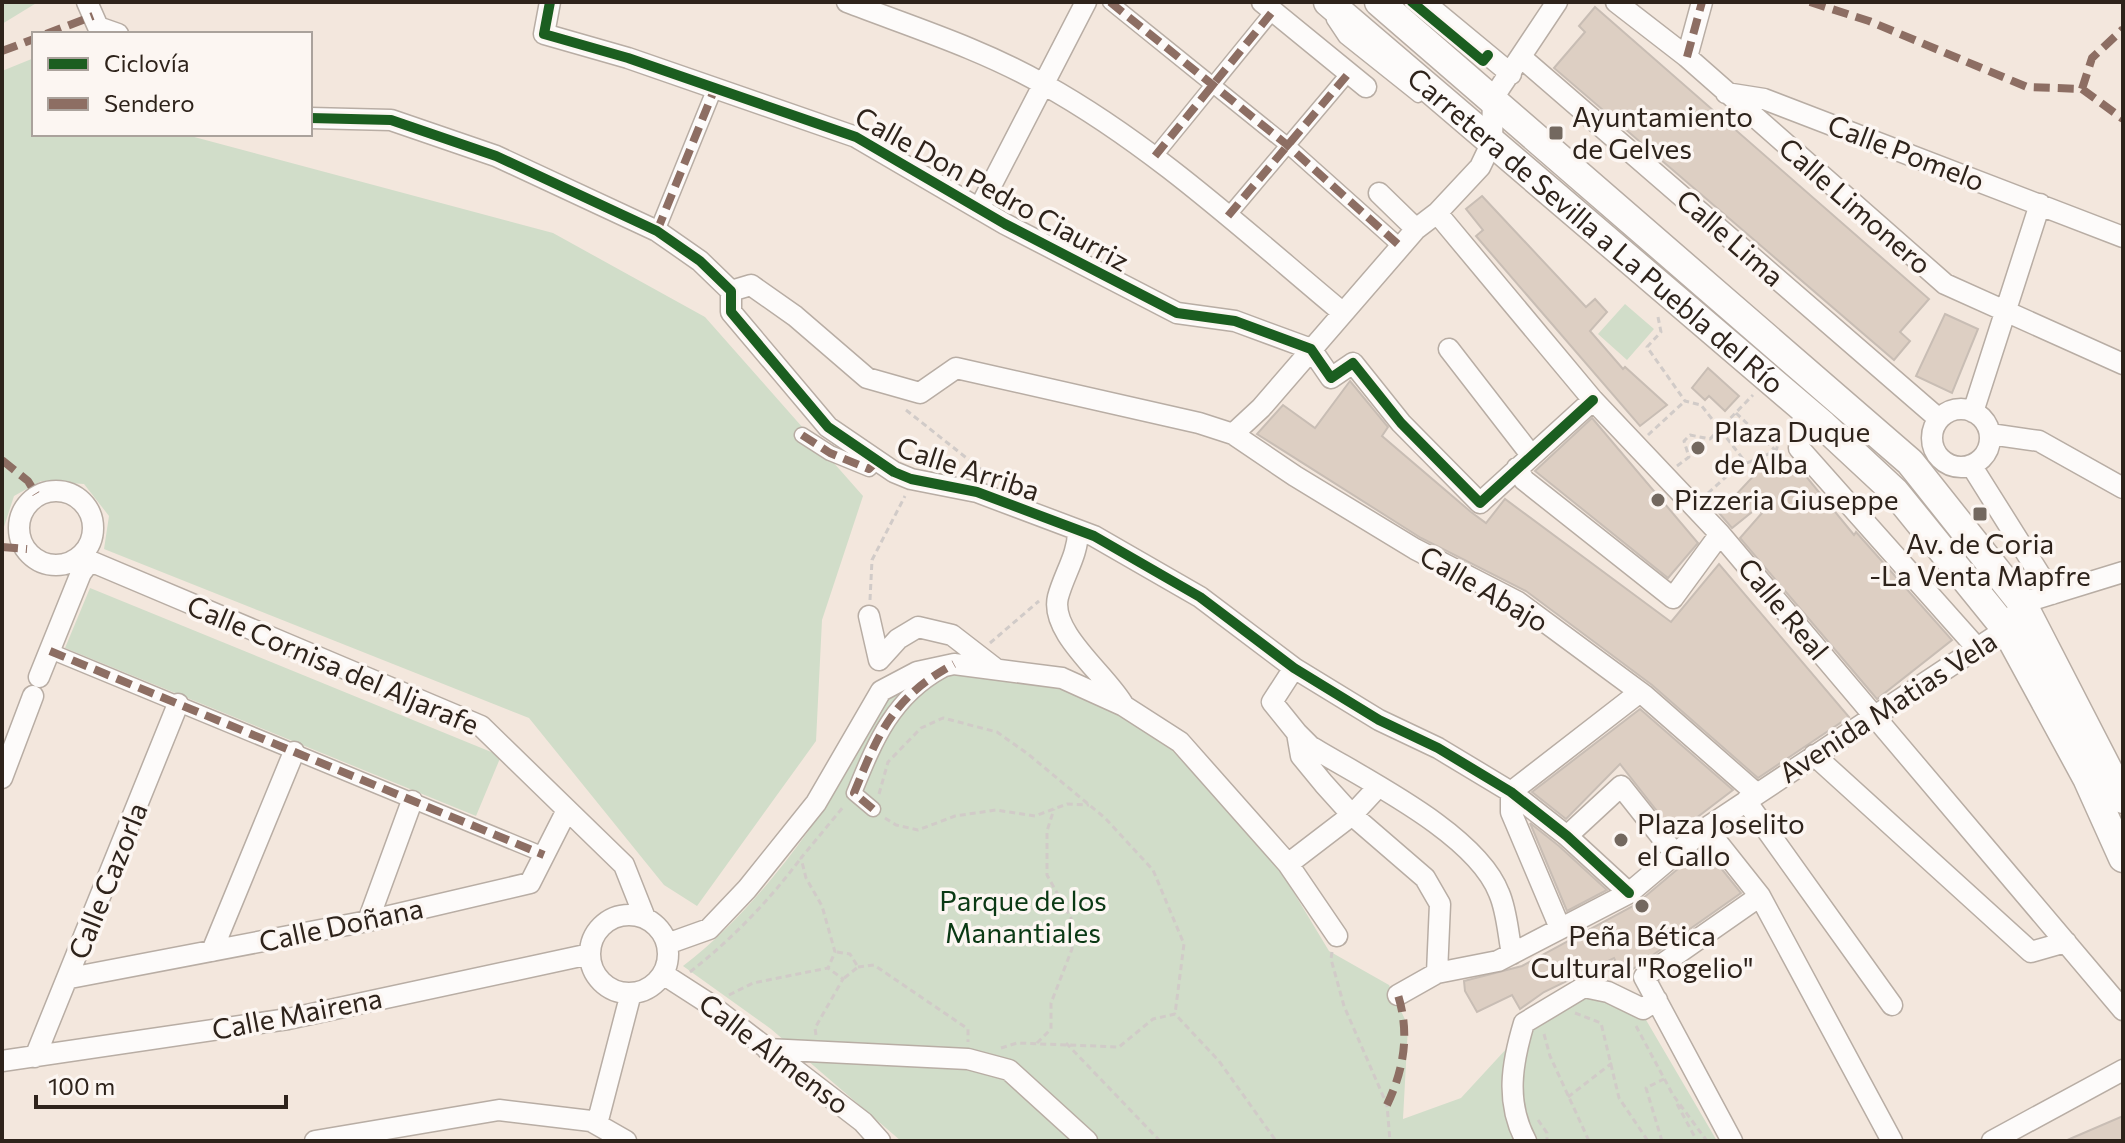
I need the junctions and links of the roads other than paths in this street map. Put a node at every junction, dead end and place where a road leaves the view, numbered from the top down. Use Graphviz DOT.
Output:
graph roads {
  1 [pos="87,2"];
  2 [pos="550,2"];
  3 [pos="847,2"];
  4 [pos="1086,2"];
  5 [pos="1110,2"];
  6 [pos="1320,2"];
  7 [pos="1328,2"];
  8 [pos="1379,2"];
  9 [pos="1424,2"];
  10 [pos="1557,2"];
  11 [pos="1616,2"];
  12 [pos="1702,2"];
  13 [pos="1268,6"];
  14 [pos="1447,10"];
  15 [pos="112,32"];
  16 [pos="1687,57"];
  17 [pos="1516,66"];
  18 [pos="1348,74"];
  19 [pos="1213,84"];
  20 [pos="1046,85"];
  21 [pos="1366,87"];
  22 [pos="715,88"];
  23 [pos="1726,93"];
  24 [pos="1493,98"];
  25 [pos="1426,103"];
  26 [pos="1437,112"];
  27 [pos="312,118"];
  28 [pos="1492,142"];
  29 [pos="1286,144"];
  30 [pos="1155,156"];
  31 [pos="1379,193"];
  32 [pos="2040,204"];
  33 [pos="979,209"];
  34 [pos="1437,213"];
  35 [pos="1228,216"];
  36 [pos="1416,229"];
  37 [pos="657,231"];
  38 [pos="2123,237"];
  39 [pos="1400,246"];
  40 [pos="731,291"];
  41 [pos="1342,312"];
  42 [pos="2006,315"];
  43 [pos="1311,349"];
  44 [pos="1449,349"];
  45 [pos="2123,364"];
  46 [pos="1593,400"];
  47 [pos="1804,409"];
  48 [pos="1973,412"];
  49 [pos="1939,419"];
  50 [pos="1233,434"];
  51 [pos="1990,434"];
  52 [pos="802,435"];
  53 [pos="1524,462"];
  54 [pos="875,463"];
  55 [pos="1971,465"];
  56 [pos="2123,488"];
  57 [pos="1078,531"];
  58 [pos="1720,534"];
  59 [pos="2122,575"];
  60 [pos="2052,594"];
  61 [pos="869,616"];
  62 [pos="2020,617"];
  63 [pos="1977,648"];
  64 [pos="50,651"];
  65 [pos="954,664"];
  66 [pos="1294,668"];
  67 [pos="996,669"];
  68 [pos="1640,692"];
  69 [pos="2085,700"];
  70 [pos="178,704"];
  71 [pos="1124,706"];
  72 [pos="1873,715"];
  73 [pos="1297,733"];
  74 [pos="294,752"];
  75 [pos="1814,755"];
  76 [pos="2123,776"];
  77 [pos="2,778"];
  78 [pos="1378,787"];
  79 [pos="1511,792"];
  80 [pos="1752,797"];
  81 [pos="2123,799"];
  82 [pos="412,801"];
  83 [pos="873,809"];
  84 [pos="567,810"];
  85 [pos="1352,815"];
  86 [pos="1706,828"];
  87 [pos="1567,836"];
  88 [pos="1675,854"];
  89 [pos="544,855"];
  90 [pos="2123,858"];
  91 [pos="1288,864"];
  92 [pos="1629,893"];
  93 [pos="1760,896"];
  94 [pos="645,918"];
  95 [pos="368,921"];
  96 [pos="1560,928"];
  97 [pos="1337,936"];
  98 [pos="2066,942"];
  99 [pos="667,944"];
  100 [pos="212,951"];
  101 [pos="590,954"];
  102 [pos="1512,954"];
  103 [pos="1437,973"];
  104 [pos="70,978"];
  105 [pos="670,978"];
  106 [pos="631,993"];
  107 [pos="1400,1001"];
  108 [pos="1650,1004"];
  109 [pos="1892,1005"];
  110 [pos="2123,1010"];
  111 [pos="767,1049"];
  112 [pos="35,1057"];
  113 [pos="2,1061"];
  114 [pos="2123,1070"];
  115 [pos="597,1124"];
  116 [pos="2004,1138"];
  117 [pos="315,1141"];
  118 [pos="626,1141"];
  119 [pos="880,1141"];
  120 [pos="1087,1141"];
  121 [pos="1526,1141"];
  122 [pos="1732,1141"];
  123 [pos="1892,1141"];
  1 -- 15 [label="street"];
  2 -- 22 [label="street, Calle Don Pedro Ciaurriz"];
  3 -- 20 [label="street"];
  4 -- 20 [label="street"];
  5 -- 19 [label="street"];
  6 -- 25 [label="lane"];
  7 -- 28 [label="main road, Carretera de Sevilla a La Puebla del Río"];
  8 -- 24 [label="main road, Carretera de Sevilla a La Puebla del Río"];
  9 -- 14 [label="street, Calle Lima"];
  10 -- 17 [label="street"];
  11 -- 16 [label="street, Calle Limonero"];
  12 -- 16 [label="street"];
  13 -- 18 [label="street"];
  13 -- 19 [label="street"];
  14 -- 17 [label="street, Calle Lima"];
  16 -- 23 [label="street, Calle Limonero"];
  17 -- 24 [label="street"];
  17 -- 49 [label="street, Calle Lima"];
  18 -- 21 [label="street"];
  18 -- 29 [label="street"];
  19 -- 29 [label="street"];
  19 -- 30 [label="street"];
  20 -- 30 [label="street"];
  20 -- 33 [label="street"];
  22 -- 33 [label="street, Calle Don Pedro Ciaurriz"];
  22 -- 37 [label="street"];
  23 -- 32 [label="street, Calle Pomelo"];
  23 -- 42 [label="street, Calle Limonero"];
  24 -- 28 [label="street"];
  24 -- 62 [label="main road, Carretera de Sevilla a La Puebla del Río"];
  26 -- 28 [label="lane"];
  27 -- 37 [label="street, Calle Arriba"];
  28 -- 34 [label="street"];
  28 -- 47 [label="main road, Carretera de Sevilla a La Puebla del Río"];
  29 -- 35 [label="street"];
  29 -- 39 [label="street"];
  30 -- 35 [label="street"];
  31 -- 36 [label="street"];
  32 -- 38 [label="street, Calle Pomelo"];
  32 -- 42 [label="street"];
  33 -- 43 [label="street, Calle Don Pedro Ciaurriz"];
  34 -- 36 [label="street"];
  34 -- 46 [label="street, Calle Real"];
  35 -- 41 [label="street"];
  36 -- 39 [label="street"];
  37 -- 40 [label="street, Calle Arriba"];
  39 -- 41 [label="street"];
  40 -- 50 [label="street, Calle Abajo"];
  40 -- 54 [label="street, Calle Arriba"];
  41 -- 43 [label="street"];
  42 -- 45 [label="street, Calle Limonero"];
  42 -- 48 [label="street"];
  43 -- 50 [label="street"];
  43 -- 53 [label="street"];
  44 -- 53 [label="street"];
  46 -- 53 [label="street"];
  46 -- 58 [label="street, Calle Real"];
  47 -- 62 [label="main road, Carretera de Sevilla a La Puebla del Río"];
  47 -- 63 [label="street"];
  48 -- 49 [label="street"];
  48 -- 51 [label="street"];
  49 -- 55 [label="street"];
  50 -- 68 [label="street, Calle Abajo"];
  51 -- 55 [label="street"];
  51 -- 56 [label="street"];
  52 -- 54 [label="street"];
  53 -- 58 [label="street"];
  54 -- 57 [label="street, Calle Arriba"];
  55 -- 60 [label="street"];
  57 -- 66 [label="street, Calle Arriba"];
  57 -- 71 [label="street"];
  58 -- 72 [label="street, Calle Real"];
  59 -- 60 [label="street, Avenida Matias Vela"];
  60 -- 62 [label="street, Avenida Matias Vela"];
  61 -- 67 [label="street"];
  62 -- 63 [label="street, Avenida Matias Vela"];
  62 -- 69 [label="main road"];
  62 -- 81 [label="main road, Carretera de Sevilla a La Puebla del Río"];
  62 -- 90 [label="main road, Carretera de Sevilla a La Puebla del Río"];
  63 -- 72 [label="street, Avenida Matias Vela"];
  64 -- 70 [label="street"];
  64 -- 77 [label="street"];
  64 -- 84 [label="street, Calle Cornisa del Aljarafe"];
  65 -- 67 [label="street"];
  65 -- 83 [label="street"];
  65 -- 99 [label="street"];
  66 -- 73 [label="street"];
  66 -- 79 [label="street, Calle Arriba"];
  67 -- 71 [label="street"];
  68 -- 79 [label="street"];
  68 -- 80 [label="street, Calle Abajo"];
  69 -- 76 [label="street"];
  70 -- 74 [label="street"];
  70 -- 104 [label="street, Calle Cazorla"];
  71 -- 91 [label="street"];
  72 -- 75 [label="street, Avenida Matias Vela"];
  72 -- 98 [label="street, Calle Real"];
  73 -- 78 [label="street"];
  73 -- 85 [label="street"];
  74 -- 82 [label="street"];
  74 -- 100 [label="street"];
  75 -- 80 [label="street, Avenida Matias Vela"];
  75 -- 98 [label="street"];
  78 -- 85 [label="street"];
  78 -- 102 [label="street"];
  79 -- 87 [label="street, Calle Arriba"];
  79 -- 96 [label="street"];
  80 -- 86 [label="street, Avenida Matias Vela"];
  80 -- 109 [label="street, Calle Abajo"];
  82 -- 89 [label="street"];
  82 -- 95 [label="street"];
  84 -- 89 [label="street, Calle Doñana"];
  84 -- 94 [label="street, Calle Cornisa del Aljarafe"];
  85 -- 91 [label="street"];
  85 -- 103 [label="street"];
  86 -- 88 [label="street, Avenida Matias Vela"];
  86 -- 93 [label="street"];
  87 -- 88 [label="street"];
  87 -- 92 [label="street, Calle Arriba"];
  88 -- 92 [label="street, Avenida Matias Vela"];
  89 -- 95 [label="street, Calle Doñana"];
  91 -- 97 [label="street"];
  92 -- 96 [label="street, Avenida Matias Vela"];
  93 -- 108 [label="street"];
  93 -- 123 [label="street"];
  94 -- 99 [label="street"];
  94 -- 101 [label="street"];
  95 -- 100 [label="street, Calle Doñana"];
  96 -- 102 [label="street, Avenida Matias Vela"];
  98 -- 110 [label="street, Calle Real"];
  99 -- 105 [label="street"];
  100 -- 104 [label="street, Calle Doñana"];
  101 -- 106 [label="street"];
  101 -- 112 [label="street, Calle Mairena"];
  102 -- 103 [label="street, Avenida Matias Vela"];
  103 -- 107 [label="street, Avenida Matias Vela"];
  104 -- 112 [label="street, Calle Cazorla"];
  105 -- 106 [label="street"];
  105 -- 111 [label="street, Calle Almenso"];
  106 -- 115 [label="street"];
  108 -- 121 [label="street"];
  108 -- 122 [label="street"];
  111 -- 119 [label="street, Calle Almenso"];
  111 -- 120 [label="street"];
  112 -- 113 [label="street, Calle Mairena"];
  114 -- 116 [label="street"];
  115 -- 117 [label="street"];
  115 -- 118 [label="street"];
}
